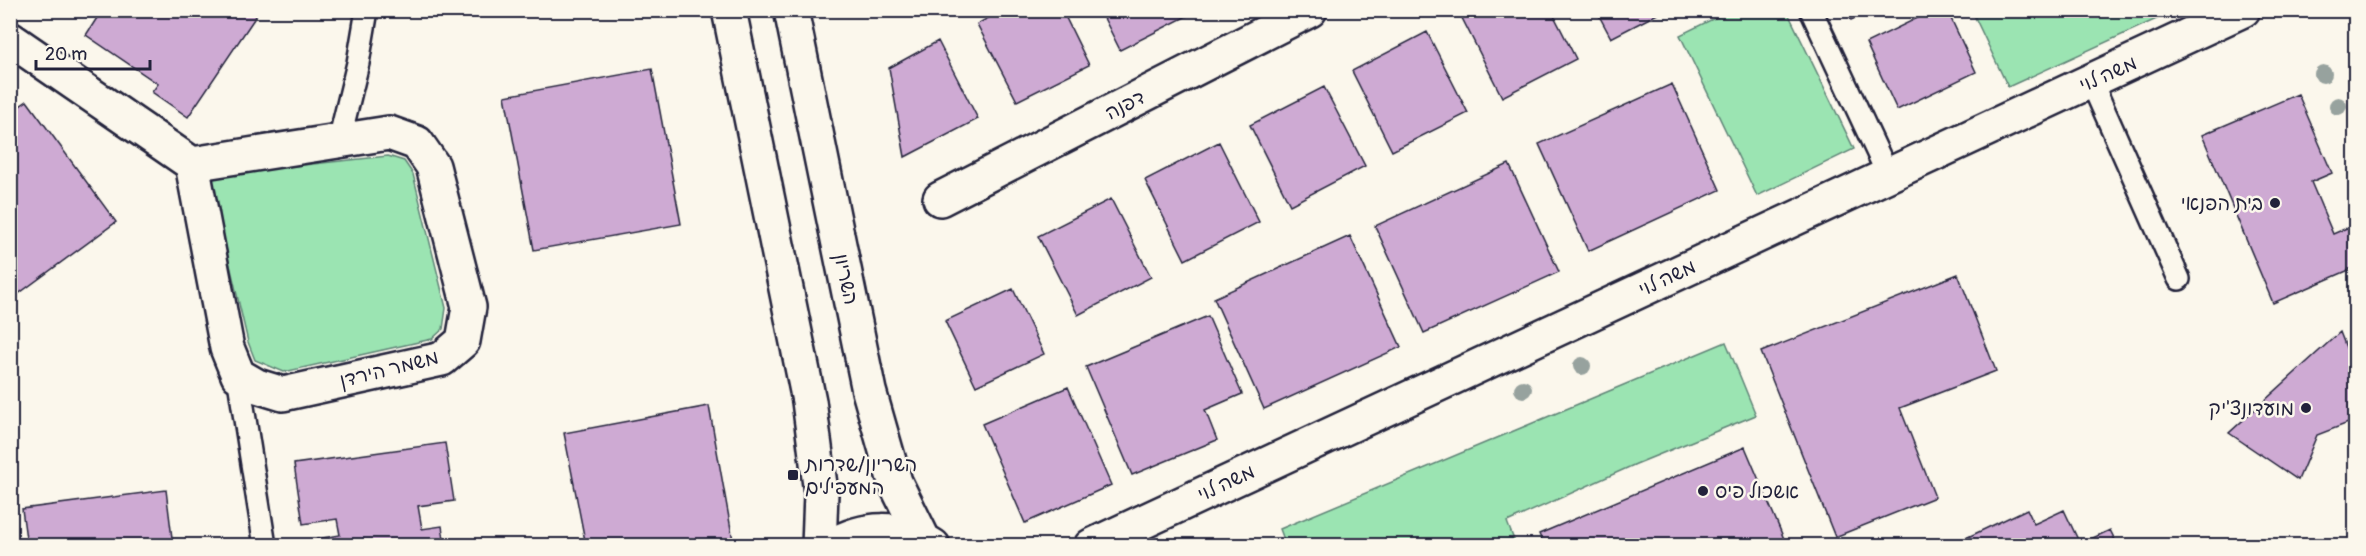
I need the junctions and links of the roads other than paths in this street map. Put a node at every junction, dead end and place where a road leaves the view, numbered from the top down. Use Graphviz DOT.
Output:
graph roads {
  1 [pos="367,10"];
  2 [pos="729,10"];
  3 [pos="791,10"];
  4 [pos="1310,10"];
  5 [pos="1811,10"];
  6 [pos="2243,10"];
  7 [pos="10,39"];
  8 [pos="2091,81"];
  9 [pos="339,141"];
  10 [pos="192,164"];
  11 [pos="1888,175"];
  12 [pos="940,199"];
  13 [pos="2179,279"];
  14 [pos="238,375"];
  15 [pos="928,542"];
  16 [pos="265,546"];
  17 [pos="819,546"];
  18 [pos="831,546"];
  19 [pos="1090,546"];
  1 -- 9 [label="lane"];
  2 -- 17 [label="street"];
  3 -- 15 [label="street, השריון"];
  4 -- 12 [label="street, דפנה"];
  5 -- 11 [label="lane"];
  6 -- 8 [label="street, משה לוי"];
  7 -- 10 [label="street"];
  8 -- 11 [label="street, משה לוי"];
  8 -- 13 [label="lane"];
  9 -- 10 [label="street, משמר הירדן"];
  9 -- 14 [label="street, משמר הירדן"];
  10 -- 14 [label="street"];
  11 -- 19 [label="street, משה לוי"];
  14 -- 16 [label="lane"];
  15 -- 18 [label="street"];
}
